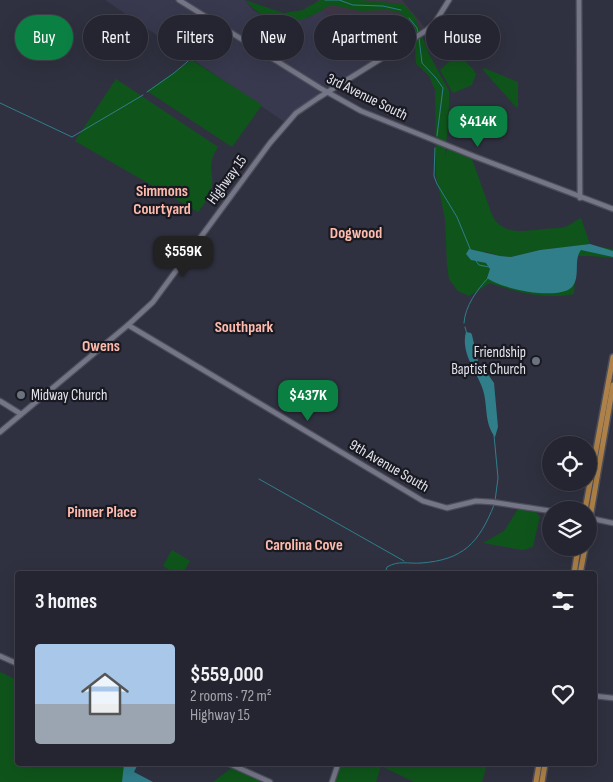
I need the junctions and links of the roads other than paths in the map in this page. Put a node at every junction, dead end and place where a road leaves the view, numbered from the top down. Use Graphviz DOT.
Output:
graph roads {
  1 [pos="179,0"];
  2 [pos="449,0"];
  3 [pos="579,0"];
  4 [pos="327,92"];
  5 [pos="580,198"];
  6 [pos="613,210"];
  7 [pos="128,325"];
  8 [pos="613,357"];
  9 [pos="613,385"];
  10 [pos="0,401"];
  11 [pos="21,414"];
  12 [pos="0,432"];
  13 [pos="587,501"];
  14 [pos="592,501"];
  15 [pos="542,509"];
  16 [pos="597,521"];
  17 [pos="613,523"];
  18 [pos="577,556"];
  19 [pos="583,556"];
  20 [pos="574,571"];
  21 [pos="581,571"];
  22 [pos="0,656"];
  23 [pos="15,663"];
  24 [pos="597,696"];
  25 [pos="613,698"];
  26 [pos="234,766"];
  27 [pos="337,766"];
  28 [pos="539,766"];
  29 [pos="545,766"];
  30 [pos="270,782"];
  31 [pos="332,782"];
  32 [pos="536,782"];
  33 [pos="542,782"];
  1 -- 4 [label="main road, 3rd Avenue South"];
  2 -- 4 [label="main road, Highway 15"];
  3 -- 5 [label="main road"];
  4 -- 5 [label="main road, 3rd Avenue South"];
  4 -- 7 [label="main road, Highway 15"];
  5 -- 6 [label="main road, 3rd Avenue South"];
  7 -- 11 [label="main road, Highway 15"];
  7 -- 15 [label="main road, 9th Avenue South"];
  8 -- 13 [label="main road"];
  9 -- 14 [label="main road"];
  10 -- 11 [label="main road"];
  11 -- 12 [label="main road, Highway 15"];
  16 -- 17 [label="main road"];
  18 -- 20 [label="main road"];
  19 -- 21 [label="main road"];
  22 -- 23 [label="main road"];
  24 -- 25 [label="main road"];
  26 -- 30 [label="main road"];
  27 -- 31 [label="main road"];
  28 -- 32 [label="main road"];
  29 -- 33 [label="main road"];
}
